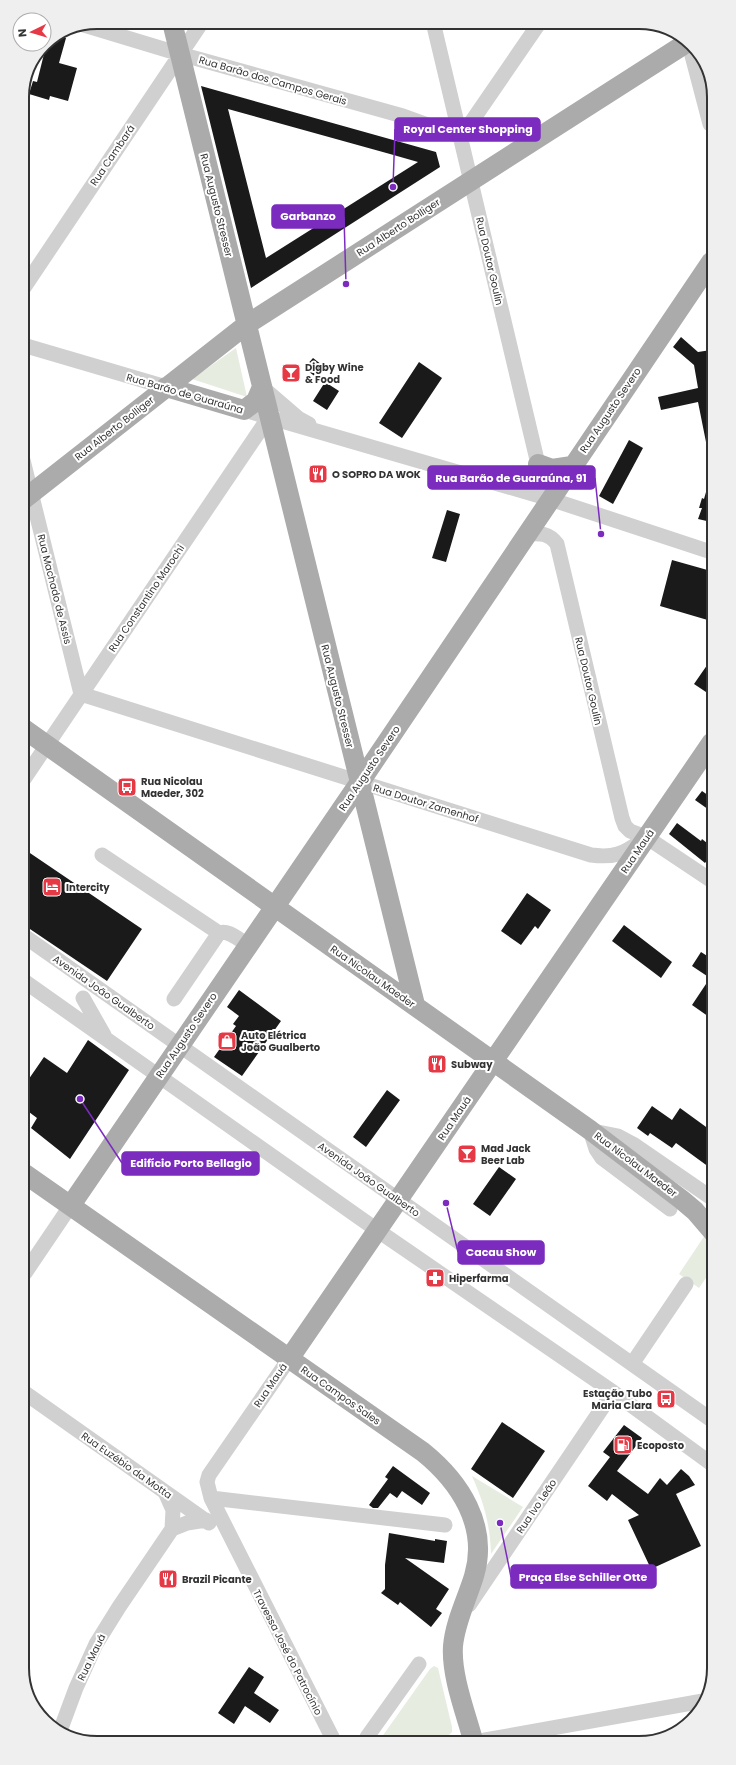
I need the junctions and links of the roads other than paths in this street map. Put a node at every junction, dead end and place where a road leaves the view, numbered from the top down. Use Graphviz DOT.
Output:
graph roads {
  1 [pos="100,29"];
  2 [pos="174,29"];
  3 [pos="197,29"];
  4 [pos="435,29"];
  5 [pos="535,29"];
  6 [pos="684,46"];
  7 [pos="180,54"];
  8 [pos="692,55"];
  9 [pos="707,112"];
  10 [pos="461,137"];
  11 [pos="471,180"];
  12 [pos="707,268"];
  13 [pos="29,280"];
  14 [pos="246,325"];
  15 [pos="29,347"];
  16 [pos="195,365"];
  17 [pos="166,387"];
  18 [pos="262,387"];
  19 [pos="188,394"];
  20 [pos="244,410"];
  21 [pos="269,417"];
  22 [pos="347,440"];
  23 [pos="538,464"];
  24 [pos="572,466"];
  25 [pos="29,495"];
  26 [pos="550,500"];
  27 [pos="29,504"];
  28 [pos="527,534"];
  29 [pos="707,551"];
  30 [pos="81,694"];
  31 [pos="29,733"];
  32 [pos="46,746"];
  33 [pos="707,749"];
  34 [pos="29,772"];
  35 [pos="360,782"];
  36 [pos="646,837"];
  37 [pos="102,855"];
  38 [pos="707,878"];
  39 [pos="274,906"];
  40 [pos="218,933"];
  41 [pos="29,939"];
  42 [pos="248,944"];
  43 [pos="29,985"];
  44 [pos="83,998"];
  45 [pos="174,999"];
  46 [pos="415,1005"];
  47 [pos="106,1039"];
  48 [pos="180,1045"];
  49 [pos="493,1061"];
  50 [pos="158,1076"];
  51 [pos="590,1130"];
  52 [pos="29,1177"];
  53 [pos="707,1195"];
  54 [pos="398,1200"];
  55 [pos="71,1205"];
  56 [pos="670,1209"];
  57 [pos="707,1225"];
  58 [pos="377,1230"];
  59 [pos="29,1267"];
  60 [pos="686,1284"];
  61 [pos="289,1359"];
  62 [pos="632,1364"];
  63 [pos="613,1392"];
  64 [pos="29,1396"];
  65 [pos="707,1418"];
  66 [pos="707,1460"];
  67 [pos="164,1490"];
  68 [pos="211,1498"];
  69 [pos="206,1520"];
  70 [pos="445,1525"];
  71 [pos="172,1529"];
  72 [pos="230,1537"];
  73 [pos="459,1621"];
  74 [pos="418,1664"];
  75 [pos="698,1702"];
  76 [pos="62,1726"];
  77 [pos="331,1736"];
  78 [pos="368,1736"];
  79 [pos="472,1736"];
  80 [pos="507,1736"];
  1 -- 7 [label="street, Rua Barão dos Campos Gerais"];
  2 -- 7 [label="main road, Rua Augusto Stresser"];
  3 -- 7 [label="street, Rua Cambará"];
  4 -- 10 [label="street, Rua Doutor Goulin"];
  5 -- 10 [label="street"];
  6 -- 11 [label="main road, Rua Alberto Bolliger"];
  7 -- 10 [label="street, Rua Barão dos Campos Gerais"];
  7 -- 13 [label="street, Rua Cambará"];
  7 -- 14 [label="main road, Rua Augusto Stresser"];
  8 -- 9 [label="street"];
  10 -- 11 [label="street, Rua Doutor Goulin"];
  11 -- 14 [label="main road, Rua Alberto Bolliger"];
  11 -- 23 [label="street, Rua Doutor Goulin"];
  12 -- 24 [label="main road, Rua Augusto Severo"];
  14 -- 16 [label="main road, Rua Alberto Bolliger"];
  14 -- 18 [label="main road, Rua Augusto Stresser"];
  15 -- 17 [label="street, Rua Barão de Guaraúna"];
  16 -- 17 [label="main road, Rua Alberto Bolliger"];
  16 -- 19 [label="main road"];
  17 -- 19 [label="main road, Rua Barão de Guaraúna"];
  17 -- 25 [label="main road, Rua Alberto Bolliger"];
  18 -- 20 [label="main road"];
  18 -- 21 [label="main road, Rua Augusto Stresser"];
  18 -- 22 [label="street, Rua Barão de Guaraúna"];
  19 -- 20 [label="main road, Rua Barão de Guaraúna"];
  20 -- 21 [label="street, Rua Barão de Guaraúna"];
  21 -- 22 [label="street, Rua Barão de Guaraúna"];
  21 -- 30 [label="street, Rua Constantino Marochi"];
  21 -- 35 [label="main road, Rua Augusto Stresser"];
  22 -- 26 [label="street, Rua Barão de Guaraúna"];
  23 -- 24 [label="main road"];
  23 -- 26 [label="street, Rua Doutor Goulin"];
  24 -- 26 [label="main road, Rua Augusto Severo"];
  26 -- 28 [label="main road, Rua Augusto Severo"];
  26 -- 29 [label="street, Rua Barão de Guaraúna"];
  27 -- 30 [label="street, Rua Machado de Assis"];
  28 -- 35 [label="main road, Rua Augusto Severo"];
  28 -- 36 [label="street, Rua Doutor Goulin"];
  30 -- 32 [label="street, Rua Constantino Marochi"];
  30 -- 35 [label="street, Rua Doutor Zamenhof"];
  31 -- 32 [label="main road, Rua Nicolau Maeder"];
  32 -- 34 [label="street, Rua Constantino Marochi"];
  32 -- 39 [label="main road, Rua Nicolau Maeder"];
  33 -- 36 [label="main road, Rua Mauá"];
  35 -- 36 [label="street, Rua Doutor Zamenhof"];
  35 -- 39 [label="main road, Rua Augusto Severo"];
  35 -- 46 [label="main road, Rua Augusto Stresser"];
  36 -- 38 [label="street"];
  36 -- 49 [label="main road, Rua Mauá"];
  37 -- 40 [label="street"];
  39 -- 42 [label="main road, Rua Augusto Severo"];
  39 -- 46 [label="main road, Rua Nicolau Maeder"];
  40 -- 42 [label="street"];
  40 -- 45 [label="street"];
  41 -- 48 [label="street, Avenida João Gualberto"];
  42 -- 48 [label="main road, Rua Augusto Severo"];
  43 -- 47 [label="street"];
  44 -- 47 [label="street"];
  46 -- 49 [label="main road, Rua Nicolau Maeder"];
  47 -- 50 [label="street"];
  48 -- 50 [label="main road, Rua Augusto Severo"];
  48 -- 54 [label="street, Avenida João Gualberto"];
  49 -- 51 [label="main road, Rua Nicolau Maeder"];
  49 -- 54 [label="main road, Rua Mauá"];
  50 -- 55 [label="main road, Rua Augusto Severo"];
  50 -- 58 [label="street"];
  51 -- 53 [label="street"];
  51 -- 56 [label="street"];
  51 -- 57 [label="main road, Rua Nicolau Maeder"];
  52 -- 55 [label="main road, Rua Campos Sales"];
  54 -- 58 [label="main road, Rua Mauá"];
  54 -- 62 [label="street, Avenida João Gualberto"];
  55 -- 59 [label="street, Rua Augusto Severo"];
  55 -- 61 [label="main road, Rua Campos Sales"];
  58 -- 61 [label="main road, Rua Mauá"];
  58 -- 63 [label="street"];
  60 -- 62 [label="street"];
  61 -- 68 [label="street, Rua Mauá"];
  61 -- 73 [label="main road, Rua Campos Sales"];
  62 -- 65 [label="street, Avenida João Gualberto"];
  63 -- 66 [label="street"];
  63 -- 73 [label="street, Rua Ivo Leão"];
  64 -- 67 [label="street, Rua Euzébio da Motta"];
  67 -- 69 [label="street, Rua Euzébio da Motta"];
  67 -- 71 [label="street"];
  68 -- 70 [label="street"];
  68 -- 72 [label="street, Travessa José do Patrocínio"];
  69 -- 71 [label="street"];
  69 -- 72 [label="street, Rua Euzébio da Motta"];
  71 -- 76 [label="street, Rua Mauá"];
  72 -- 77 [label="street, Travessa José do Patrocínio"];
  73 -- 79 [label="main road, Rua Campos Sales"];
  74 -- 78 [label="street"];
  75 -- 80 [label="street"];
}
